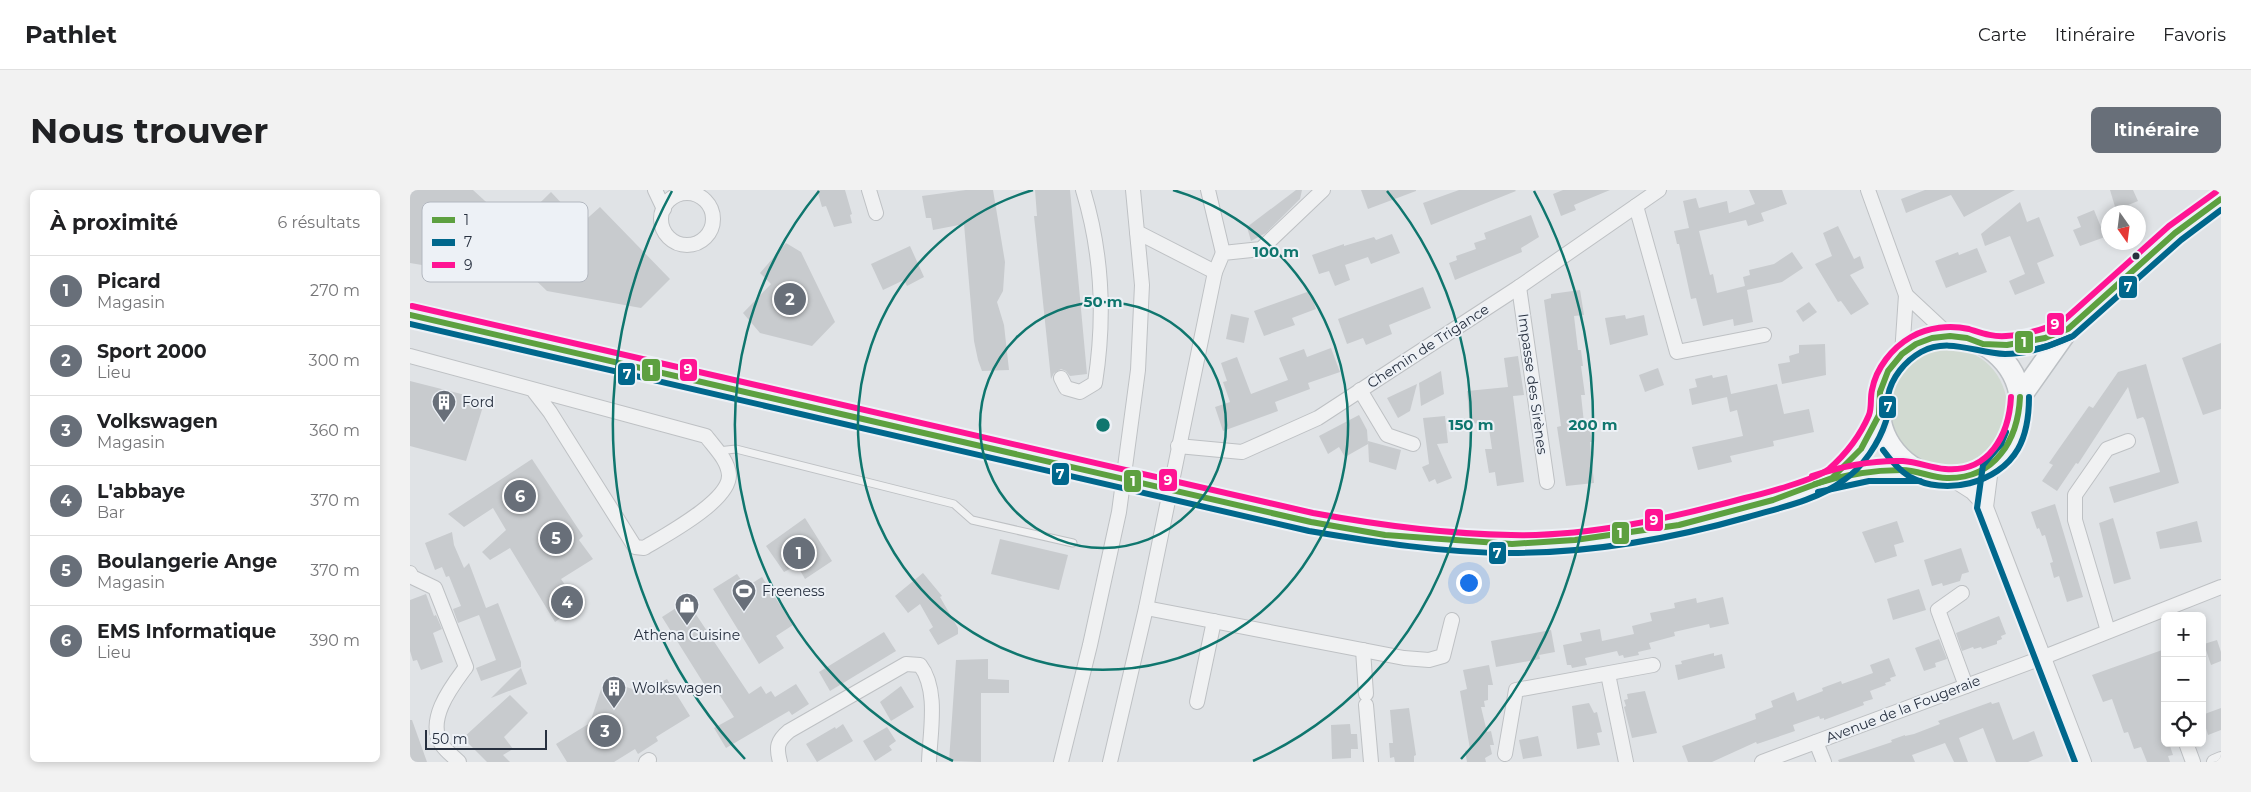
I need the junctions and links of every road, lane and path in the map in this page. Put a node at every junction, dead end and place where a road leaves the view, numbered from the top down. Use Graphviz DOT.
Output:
graph roads {
  1 [pos="656,190"];
  2 [pos="869,190"];
  3 [pos="1083,190"];
  4 [pos="1133,190"];
  5 [pos="1208,190"];
  6 [pos="1323,190"];
  7 [pos="1659,190"];
  8 [pos="1868,190"];
  9 [pos="669,193"];
  10 [pos="708,195"];
  11 [pos="2221,199"];
  12 [pos="1636,206"];
  13 [pos="664,209"];
  14 [pos="876,213"];
  15 [pos="1137,232"];
  16 [pos="1223,253"];
  17 [pos="1215,272"];
  18 [pos="1519,286"];
  19 [pos="1906,295"];
  20 [pos="410,315"];
  21 [pos="2068,329"];
  22 [pos="1764,335"];
  23 [pos="1950,336"];
  24 [pos="1983,344"];
  25 [pos="1902,354"];
  26 [pos="410,356"];
  27 [pos="1061,378"];
  28 [pos="533,390"];
  29 [pos="1360,390"];
  30 [pos="2020,397"];
  31 [pos="1879,415"];
  32 [pos="2128,441"];
  33 [pos="1413,444"];
  34 [pos="1178,446"];
  35 [pos="718,451"];
  36 [pos="1995,461"];
  37 [pos="1921,472"];
  38 [pos="1832,478"];
  39 [pos="1950,478"];
  40 [pos="1547,482"];
  41 [pos="1986,507"];
  42 [pos="1073,543"];
  43 [pos="410,573"];
  44 [pos="2221,587"];
  45 [pos="1962,592"];
  46 [pos="1146,608"];
  47 [pos="1452,620"];
  48 [pos="1214,621"];
  49 [pos="2108,631"];
  50 [pos="1363,650"];
  51 [pos="2044,657"];
  52 [pos="1653,665"];
  53 [pos="1608,674"];
  54 [pos="1966,686"];
  55 [pos="1197,702"];
  56 [pos="1816,742"];
  57 [pos="2187,747"];
  58 [pos="1506,754"];
  59 [pos="2221,759"];
  60 [pos="459,762"];
  61 [pos="780,762"];
  62 [pos="929,762"];
  63 [pos="1061,762"];
  64 [pos="1110,762"];
  65 [pos="1370,762"];
  66 [pos="1626,762"];
  67 [pos="1762,762"];
  68 [pos="1824,762"];
  69 [pos="2084,762"];
  70 [pos="2193,762"];
  71 [pos="2214,762"];
  1 -- 13 [label="street"];
  2 -- 14 [label="street"];
  3 -- 27 [label="street"];
  4 -- 15 [label="street"];
  5 -- 16 [label="street"];
  6 -- 16 [label="street"];
  7 -- 12 [label="street, Chemin de Trigance"];
  8 -- 19 [label="street"];
  9 -- 10 [label="street"];
  9 -- 13 [label="street"];
  10 -- 13 [label="street"];
  11 -- 21 [label="main road"];
  12 -- 18 [label="street, Chemin de Trigance"];
  12 -- 22 [label="street"];
  15 -- 17 [label="street"];
  15 -- 63 [label="street"];
  16 -- 17 [label="street"];
  17 -- 34 [label="street"];
  18 -- 29 [label="street, Chemin de Trigance"];
  18 -- 40 [label="street, Impasse des Sirènes"];
  19 -- 23 [label="street"];
  19 -- 25 [label="street"];
  20 -- 38 [label="main road, bridge"];
  21 -- 24 [label="main road"];
  21 -- 30 [label="main road"];
  23 -- 24 [label="main road"];
  23 -- 25 [label="main road"];
  24 -- 30 [label="main road"];
  25 -- 31 [label="main road"];
  26 -- 28 [label="street"];
  28 -- 35 [label="street"];
  28 -- 35 [label="street"];
  29 -- 33 [label="street"];
  29 -- 34 [label="street, Chemin de Trigance"];
  30 -- 36 [label="main road"];
  31 -- 37 [label="main road"];
  31 -- 38 [label="main road"];
  32 -- 49 [label="street"];
  34 -- 46 [label="street"];
  35 -- 42 [label="lane"];
  36 -- 39 [label="main road"];
  36 -- 41 [label="street"];
  37 -- 38 [label="main road"];
  37 -- 39 [label="main road"];
  39 -- 41 [label="street"];
  41 -- 51 [label="street"];
  43 -- 60 [label="street"];
  44 -- 49 [label="street, Avenue de la Fougeraie"];
  45 -- 54 [label="street"];
  46 -- 48 [label="street"];
  46 -- 64 [label="street"];
  47 -- 50 [label="street"];
  48 -- 50 [label="street"];
  48 -- 55 [label="street"];
  49 -- 51 [label="street, Avenue de la Fougeraie"];
  50 -- 65 [label="street"];
  51 -- 54 [label="street, Avenue de la Fougeraie"];
  51 -- 69 [label="street"];
  52 -- 53 [label="street"];
  53 -- 58 [label="street"];
  53 -- 66 [label="street"];
  54 -- 56 [label="street, Avenue de la Fougeraie"];
  56 -- 67 [label="street, Avenue de la Fougeraie"];
  56 -- 68 [label="street"];
  57 -- 70 [label="street"];
  59 -- 71 [label="street"];
  61 -- 62 [label="street"];
}
